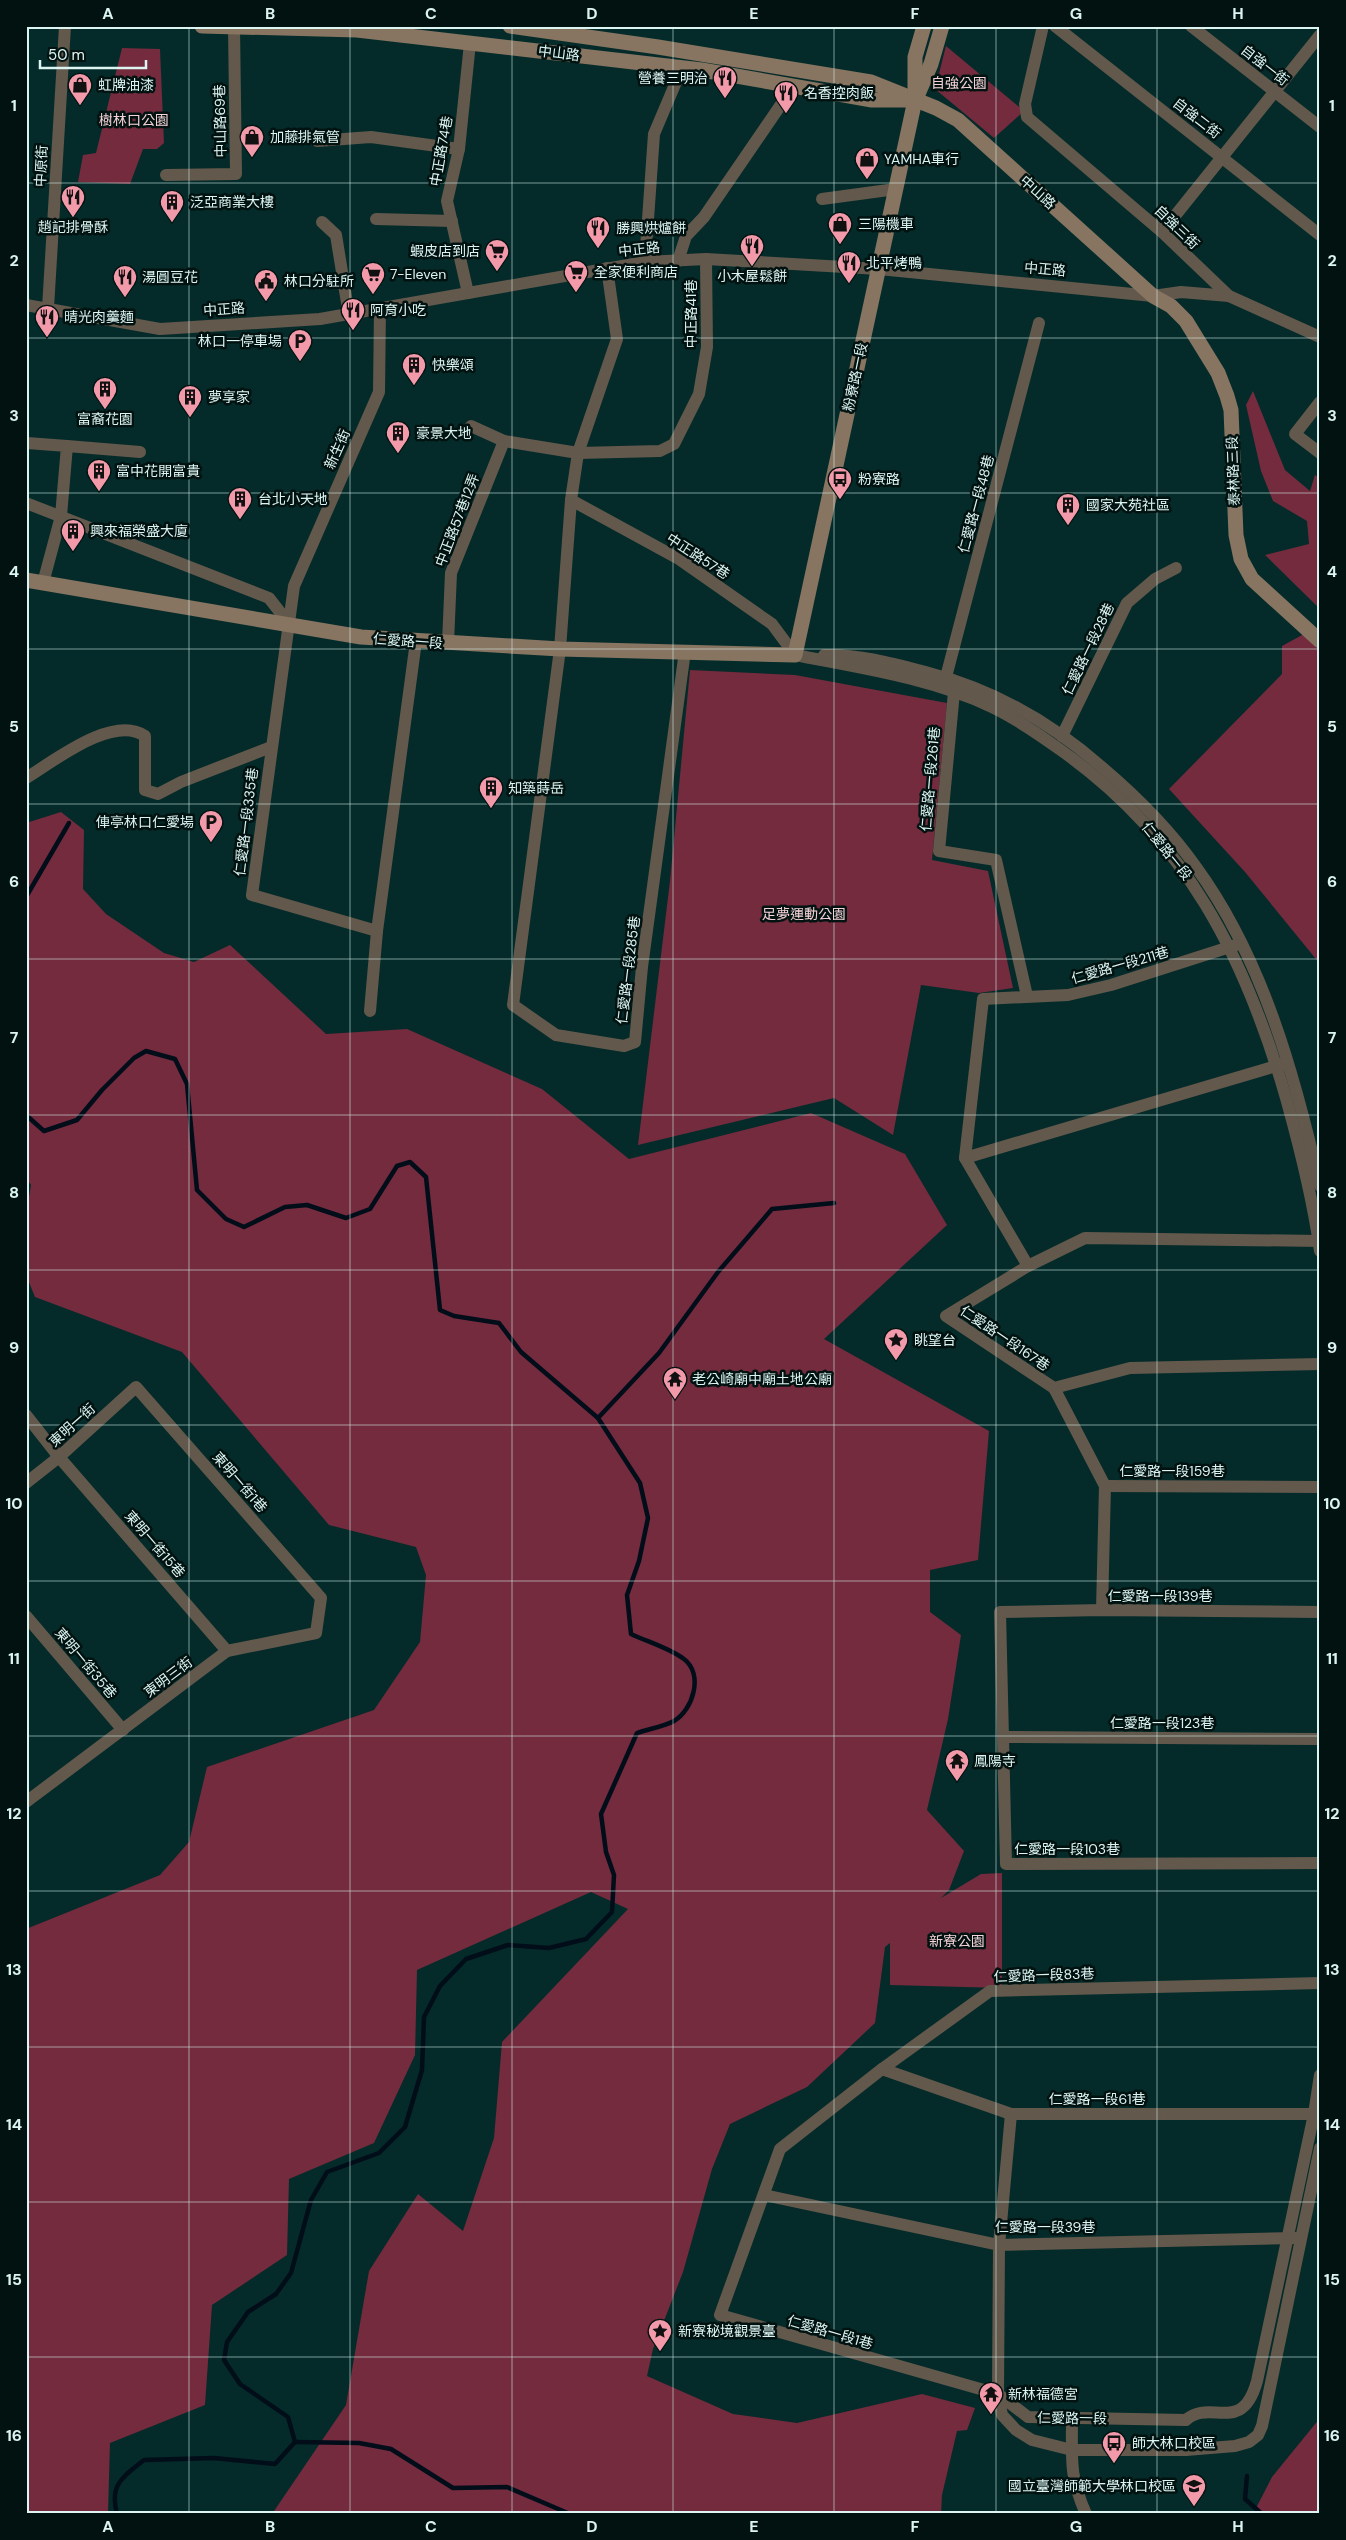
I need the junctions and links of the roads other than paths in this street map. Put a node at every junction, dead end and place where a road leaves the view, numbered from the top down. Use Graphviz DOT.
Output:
graph roads {
  1 [pos="65,26"];
  2 [pos="202,26"];
  3 [pos="510,26"];
  4 [pos="924,26"];
  5 [pos="942,26"];
  6 [pos="1043,26"];
  7 [pos="1056,26"];
  8 [pos="1191,26"];
  9 [pos="234,27"];
  10 [pos="1320,35"];
  11 [pos="470,43"];
  12 [pos="682,68"];
  13 [pos="793,87"];
  14 [pos="1274,91"];
  15 [pos="915,100"];
  16 [pos="1320,127"];
  17 [pos="317,141"];
  18 [pos="459,149"];
  19 [pos="1223,156"];
  20 [pos="166,175"];
  21 [pos="896,189"];
  22 [pos="822,199"];
  23 [pos="376,219"];
  24 [pos="452,221"];
  25 [pos="322,222"];
  26 [pos="1162,232"];
  27 [pos="1320,235"];
  28 [pos="706,259"];
  29 [pos="678,261"];
  30 [pos="645,262"];
  31 [pos="607,268"];
  32 [pos="879,269"];
  33 [pos="468,293"];
  34 [pos="1153,296"];
  35 [pos="1229,296"];
  36 [pos="26,305"];
  37 [pos="48,308"];
  38 [pos="380,308"];
  39 [pos="349,315"];
  40 [pos="1039,323"];
  41 [pos="1320,337"];
  42 [pos="1320,402"];
  43 [pos="471,426"];
  44 [pos="504,441"];
  45 [pos="27,443"];
  46 [pos="66,446"];
  47 [pos="140,452"];
  48 [pos="578,453"];
  49 [pos="1320,453"];
  50 [pos="571,500"];
  51 [pos="26,503"];
  52 [pos="61,516"];
  53 [pos="1176,568"];
  54 [pos="26,580"];
  55 [pos="43,583"];
  56 [pos="290,625"];
  57 [pos="416,641"];
  58 [pos="1320,641"];
  59 [pos="448,643"];
  60 [pos="560,648"];
  61 [pos="685,651"];
  62 [pos="795,655"];
  63 [pos="946,677"];
  64 [pos="954,692"];
  65 [pos="1062,736"];
  66 [pos="272,747"];
  67 [pos="26,778"];
  68 [pos="377,931"];
  69 [pos="1236,945"];
  70 [pos="1027,996"];
  71 [pos="370,1011"];
  72 [pos="1283,1065"];
  73 [pos="965,1158"];
  74 [pos="1320,1186"];
  75 [pos="1319,1244"];
  76 [pos="1028,1266"];
  77 [pos="1320,1364"];
  78 [pos="136,1387"];
  79 [pos="1054,1388"];
  80 [pos="26,1415"];
  81 [pos="60,1457"];
  82 [pos="26,1483"];
  83 [pos="1105,1486"];
  84 [pos="1320,1487"];
  85 [pos="321,1598"];
  86 [pos="1102,1610"];
  87 [pos="1000,1612"];
  88 [pos="1320,1612"];
  89 [pos="26,1616"];
  90 [pos="227,1651"];
  91 [pos="123,1730"];
  92 [pos="1003,1737"];
  93 [pos="1320,1739"];
  94 [pos="26,1802"];
  95 [pos="1320,1863"];
  96 [pos="1320,1983"];
  97 [pos="882,2070"];
  98 [pos="1320,2075"];
  99 [pos="1011,2114"];
  100 [pos="1317,2114"];
  101 [pos="1320,2148"];
  102 [pos="764,2195"];
  103 [pos="1294,2238"];
  104 [pos="999,2245"];
  105 [pos="998,2394"];
  106 [pos="1072,2419"];
  107 [pos="1072,2450"];
  108 [pos="1086,2514"];
  1 -- 37 [label="street, 中原街"];
  2 -- 9 [label="main road, 中山路"];
  3 -- 15 [label="main road, 中山路"];
  4 -- 15 [label="main road, 粉寮路一段"];
  5 -- 15 [label="main road, 粉寮路一段"];
  6 -- 26 [label="street, 自強三街"];
  7 -- 19 [label="street, 自強二街"];
  8 -- 14 [label="street, 自強一街"];
  9 -- 11 [label="main road, 中山路"];
  9 -- 20 [label="street, 中山路69巷"];
  10 -- 14 [label="street"];
  11 -- 12 [label="main road, 中山路"];
  11 -- 18 [label="street, 中正路74巷"];
  12 -- 13 [label="main road, 中山路"];
  12 -- 30 [label="street"];
  13 -- 15 [label="main road, 中山路"];
  13 -- 29 [label="street"];
  14 -- 16 [label="street, 自強一街"];
  14 -- 19 [label="street"];
  15 -- 21 [label="main road, 粉寮路一段"];
  15 -- 34 [label="main road, 中山路"];
  17 -- 18 [label="street"];
  18 -- 24 [label="street, 中正路74巷"];
  19 -- 26 [label="street"];
  19 -- 27 [label="street, 自強二街"];
  21 -- 22 [label="street"];
  21 -- 32 [label="main road, 粉寮路一段"];
  23 -- 24 [label="street"];
  24 -- 33 [label="street, 中正路74巷"];
  25 -- 39 [label="street"];
  26 -- 35 [label="street, 自強三街"];
  28 -- 29 [label="street, 中正路"];
  28 -- 32 [label="street, 中正路"];
  28 -- 48 [label="street, 中正路41巷"];
  29 -- 30 [label="street, 中正路"];
  30 -- 31 [label="street, 中正路"];
  31 -- 33 [label="street, 中正路"];
  31 -- 48 [label="street"];
  32 -- 34 [label="street, 中正路"];
  32 -- 62 [label="main road, 粉寮路一段"];
  33 -- 38 [label="street, 中正路"];
  34 -- 35 [label="street, 中正路"];
  34 -- 58 [label="main road, 泰林路三段"];
  35 -- 41 [label="street, 自強三街"];
  36 -- 37 [label="street, 中正路"];
  37 -- 39 [label="street, 中正路"];
  38 -- 39 [label="street, 中正路"];
  38 -- 56 [label="street, 新生街"];
  40 -- 63 [label="street, 仁愛路一段48巷"];
  42 -- 49 [label="street"];
  43 -- 44 [label="street"];
  44 -- 48 [label="street"];
  44 -- 59 [label="street, 中正路57巷12弄"];
  45 -- 46 [label="street"];
  46 -- 47 [label="street"];
  46 -- 52 [label="street"];
  48 -- 50 [label="street"];
  50 -- 60 [label="street"];
  50 -- 62 [label="street, 中正路57巷"];
  51 -- 52 [label="street"];
  52 -- 55 [label="street"];
  52 -- 56 [label="street"];
  53 -- 65 [label="street, 仁愛路一段28巷"];
  54 -- 55 [label="main road, 仁愛路一段"];
  55 -- 56 [label="main road, 仁愛路一段"];
  56 -- 57 [label="main road, 仁愛路一段"];
  56 -- 66 [label="street, 仁愛路一段335巷"];
  57 -- 59 [label="main road, 仁愛路一段"];
  57 -- 68 [label="street"];
  59 -- 60 [label="main road, 仁愛路一段"];
  60 -- 61 [label="main road, 仁愛路一段"];
  60 -- 61 [label="street, 仁愛路一段285巷"];
  61 -- 62 [label="main road, 仁愛路一段"];
  62 -- 63 [label="street, 仁愛路一段"];
  62 -- 64 [label="street, 仁愛路一段"];
  63 -- 64 [label="street"];
  63 -- 65 [label="street, 仁愛路一段"];
  64 -- 69 [label="street, 仁愛路一段"];
  64 -- 70 [label="street, 仁愛路一段261巷"];
  65 -- 69 [label="street, 仁愛路一段"];
  66 -- 67 [label="street"];
  66 -- 68 [label="street, 仁愛路一段335巷"];
  68 -- 71 [label="street"];
  69 -- 70 [label="street, 仁愛路一段211巷"];
  69 -- 72 [label="street, 仁愛路一段"];
  70 -- 73 [label="street, 仁愛路一段211巷"];
  72 -- 73 [label="street"];
  72 -- 74 [label="street, 仁愛路一段"];
  72 -- 75 [label="street, 仁愛路一段"];
  73 -- 76 [label="street"];
  75 -- 76 [label="street, 仁愛路一段167巷"];
  76 -- 79 [label="street, 仁愛路一段167巷"];
  77 -- 79 [label="street, 仁愛路一段167巷"];
  78 -- 81 [label="street, 東明一街"];
  78 -- 85 [label="street, 東明一街1巷"];
  79 -- 83 [label="street, 仁愛路一段159巷"];
  80 -- 81 [label="street, 東明一街15巷"];
  81 -- 82 [label="street, 東明一街"];
  81 -- 90 [label="street, 東明一街15巷"];
  83 -- 84 [label="street, 仁愛路一段159巷"];
  83 -- 86 [label="street"];
  85 -- 90 [label="street, 東明三街"];
  86 -- 87 [label="street, 仁愛路一段139巷"];
  86 -- 88 [label="street, 仁愛路一段139巷"];
  87 -- 92 [label="street, 仁愛路一段103巷"];
  89 -- 91 [label="street, 東明一街35巷"];
  90 -- 91 [label="street, 東明三街"];
  91 -- 94 [label="street, 東明三街"];
  92 -- 93 [label="street, 仁愛路一段123巷"];
  92 -- 95 [label="street, 仁愛路一段103巷"];
  96 -- 97 [label="street, 仁愛路一段83巷"];
  97 -- 99 [label="street, 仁愛路一段61巷"];
  97 -- 102 [label="street, 仁愛路一段83巷"];
  98 -- 100 [label="street, 仁愛路一段"];
  99 -- 100 [label="street, 仁愛路一段61巷"];
  99 -- 104 [label="street"];
  100 -- 103 [label="street, 仁愛路一段"];
  101 -- 103 [label="street, 仁愛路一段"];
  102 -- 104 [label="street, 仁愛路一段39巷"];
  102 -- 105 [label="street, 仁愛路一段1巷"];
  103 -- 104 [label="street, 仁愛路一段39巷"];
  103 -- 106 [label="street, 仁愛路一段"];
  103 -- 107 [label="street, 仁愛路一段"];
  104 -- 105 [label="street"];
  105 -- 106 [label="street, 仁愛路一段"];
  105 -- 107 [label="street, 仁愛路一段"];
  106 -- 107 [label="street"];
  107 -- 108 [label="street"];
}
